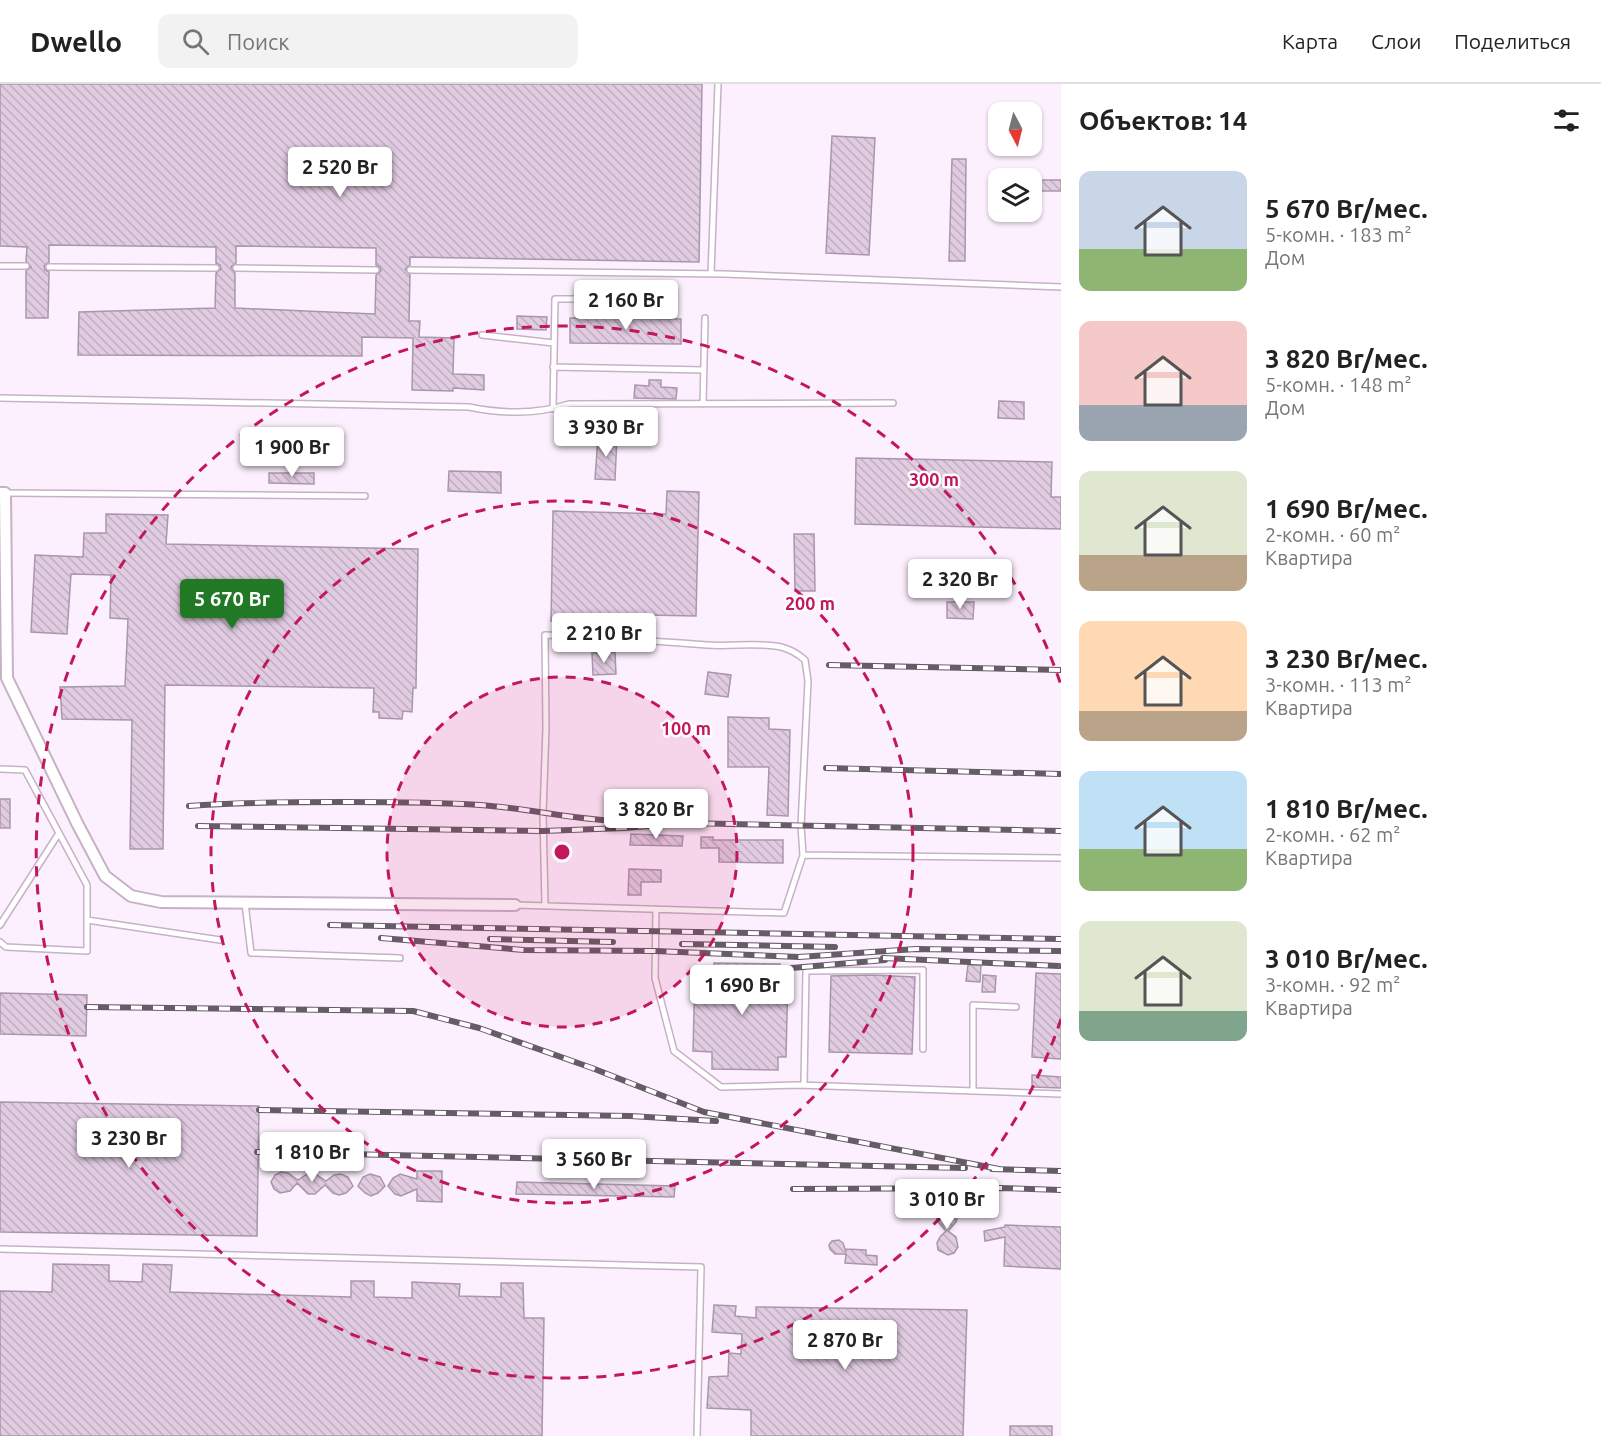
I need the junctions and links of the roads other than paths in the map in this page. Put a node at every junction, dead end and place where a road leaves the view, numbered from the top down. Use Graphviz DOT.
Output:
graph roads {
  1 [pos="717,84"];
  2 [pos="0,266"];
  3 [pos="26,266"];
  4 [pos="49,267"];
  5 [pos="216,268"];
  6 [pos="236,268"];
  7 [pos="376,270"];
  8 [pos="410,270"];
  9 [pos="711,274"];
  10 [pos="1061,287"];
  11 [pos="602,299"];
  12 [pos="705,318"];
  13 [pos="482,335"];
  14 [pos="554,343"];
  15 [pos="553,367"];
  16 [pos="704,370"];
  17 [pos="0,398"];
  18 [pos="893,403"];
  19 [pos="703,404"];
  20 [pos="553,409"];
  21 [pos="3,493"];
  22 [pos="365,496"];
  23 [pos="0,770"];
  24 [pos="59,833"];
  25 [pos="803,855"];
  26 [pos="1061,858"];
  27 [pos="245,902"];
  28 [pos="515,905"];
  29 [pos="544,906"];
  30 [pos="656,909"];
  31 [pos="87,920"];
  32 [pos="0,925"];
  33 [pos="220,940"];
  34 [pos="0,942"];
  35 [pos="400,957"];
  36 [pos="1017,1007"];
  37 [pos="923,1049"];
  38 [pos="804,1085"];
  39 [pos="973,1091"];
  40 [pos="1061,1094"];
  41 [pos="0,1250"];
  42 [pos="697,1436"];
  1 -- 9 [label="lane"];
  2 -- 3 [label="lane"];
  4 -- 5 [label="lane"];
  6 -- 7 [label="lane"];
  8 -- 9 [label="lane"];
  9 -- 10 [label="lane"];
  11 -- 14 [label="lane"];
  12 -- 16 [label="lane"];
  13 -- 14 [label="lane"];
  14 -- 15 [label="lane"];
  15 -- 16 [label="lane"];
  15 -- 20 [label="lane"];
  16 -- 19 [label="lane"];
  17 -- 20 [label="lane"];
  18 -- 19 [label="lane"];
  19 -- 20 [label="lane"];
  21 -- 22 [label="lane"];
  21 -- 27 [label="street"];
  23 -- 24 [label="lane"];
  24 -- 31 [label="lane"];
  24 -- 32 [label="lane"];
  25 -- 26 [label="lane"];
  25 -- 29 [label="lane"];
  25 -- 30 [label="lane"];
  27 -- 28 [label="street"];
  27 -- 35 [label="lane"];
  28 -- 29 [label="lane"];
  29 -- 30 [label="lane"];
  30 -- 38 [label="lane"];
  31 -- 33 [label="lane"];
  31 -- 34 [label="lane"];
  36 -- 39 [label="lane"];
  37 -- 38 [label="lane"];
  38 -- 39 [label="lane"];
  39 -- 40 [label="lane"];
  41 -- 42 [label="lane"];
}
